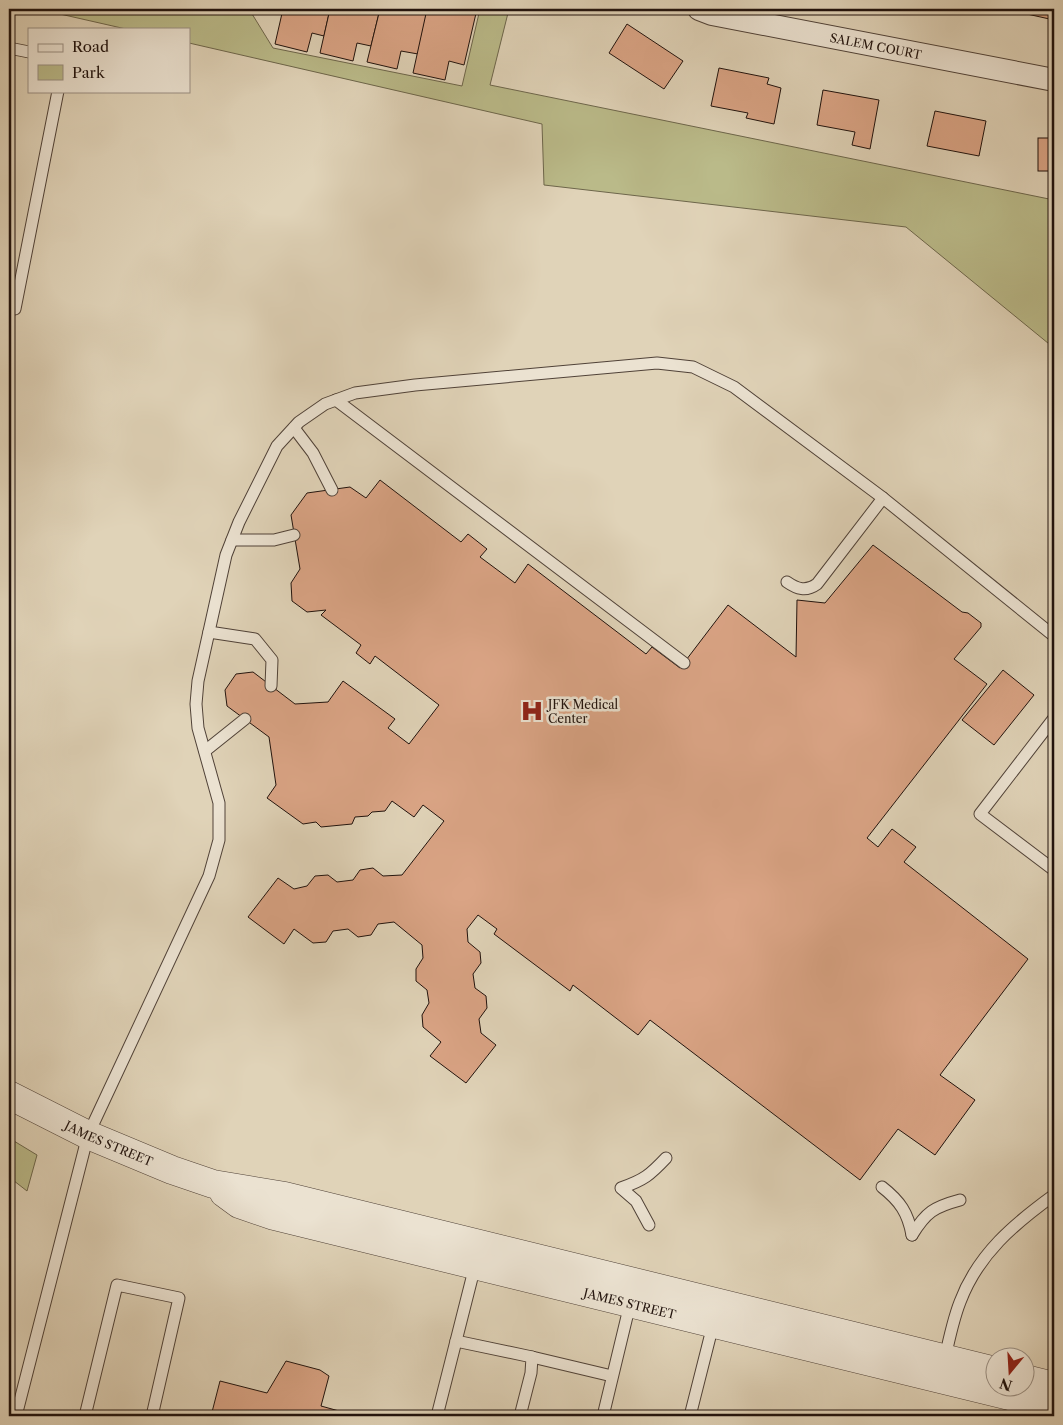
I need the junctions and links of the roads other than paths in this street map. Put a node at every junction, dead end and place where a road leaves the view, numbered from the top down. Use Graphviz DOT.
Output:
graph roads {
  1 [pos="699,9"];
  2 [pos="9,48"];
  3 [pos="28,52"];
  4 [pos="1054,80"];
  5 [pos="58,92"];
  6 [pos="9,308"];
  7 [pos="336,400"];
  8 [pos="294,428"];
  9 [pos="332,490"];
  10 [pos="883,498"];
  11 [pos="294,535"];
  12 [pos="232,540"];
  13 [pos="787,582"];
  14 [pos="209,632"];
  15 [pos="1054,636"];
  16 [pos="684,663"];
  17 [pos="271,686"];
  18 [pos="1054,718"];
  19 [pos="245,720"];
  20 [pos="205,751"];
  21 [pos="1054,870"];
  22 [pos="9,1095"];
  23 [pos="88,1135"];
  24 [pos="666,1158"];
  25 [pos="213,1184"];
  26 [pos="882,1187"];
  27 [pos="1054,1195"];
  28 [pos="960,1200"];
  29 [pos="650,1224"];
  30 [pos="475,1266"];
  31 [pos="630,1304"];
  32 [pos="713,1325"];
  33 [pos="456,1341"];
  34 [pos="532,1357"];
  35 [pos="942,1369"];
  36 [pos="986,1371"];
  37 [pos="612,1376"];
  38 [pos="1036,1381"];
  39 [pos="1054,1386"];
  40 [pos="1054,1407"];
  41 [pos="16,1416"];
  42 [pos="85,1416"];
  43 [pos="152,1416"];
  44 [pos="437,1416"];
  45 [pos="520,1416"];
  46 [pos="603,1416"];
  47 [pos="690,1416"];
  1 -- 4 [label="street, SALEM COURT"];
  2 -- 3 [label="lane"];
  5 -- 6 [label="lane"];
  7 -- 8 [label="lane"];
  7 -- 10 [label="lane"];
  7 -- 16 [label="lane"];
  8 -- 9 [label="lane"];
  8 -- 12 [label="lane"];
  10 -- 13 [label="lane"];
  10 -- 15 [label="lane"];
  11 -- 12 [label="lane"];
  12 -- 14 [label="lane"];
  14 -- 17 [label="lane"];
  14 -- 20 [label="lane"];
  18 -- 21 [label="lane"];
  19 -- 20 [label="lane"];
  20 -- 23 [label="lane"];
  22 -- 23 [label="street, JAMES STREET"];
  23 -- 25 [label="street, JAMES STREET"];
  23 -- 41 [label="lane"];
  24 -- 29 [label="lane"];
  25 -- 30 [label="street, JAMES STREET"];
  25 -- 35 [label="street, JAMES STREET"];
  26 -- 28 [label="lane"];
  27 -- 35 [label="lane"];
  30 -- 31 [label="street, JAMES STREET"];
  30 -- 33 [label="lane"];
  31 -- 32 [label="street, JAMES STREET"];
  31 -- 37 [label="lane"];
  32 -- 35 [label="street, JAMES STREET"];
  32 -- 47 [label="lane"];
  33 -- 34 [label="lane"];
  33 -- 44 [label="lane"];
  34 -- 37 [label="lane"];
  34 -- 45 [label="lane"];
  35 -- 36 [label="street, JAMES STREET"];
  35 -- 40 [label="street, JAMES STREET"];
  37 -- 46 [label="lane"];
  38 -- 39 [label="street"];
  42 -- 43 [label="lane"];
}
